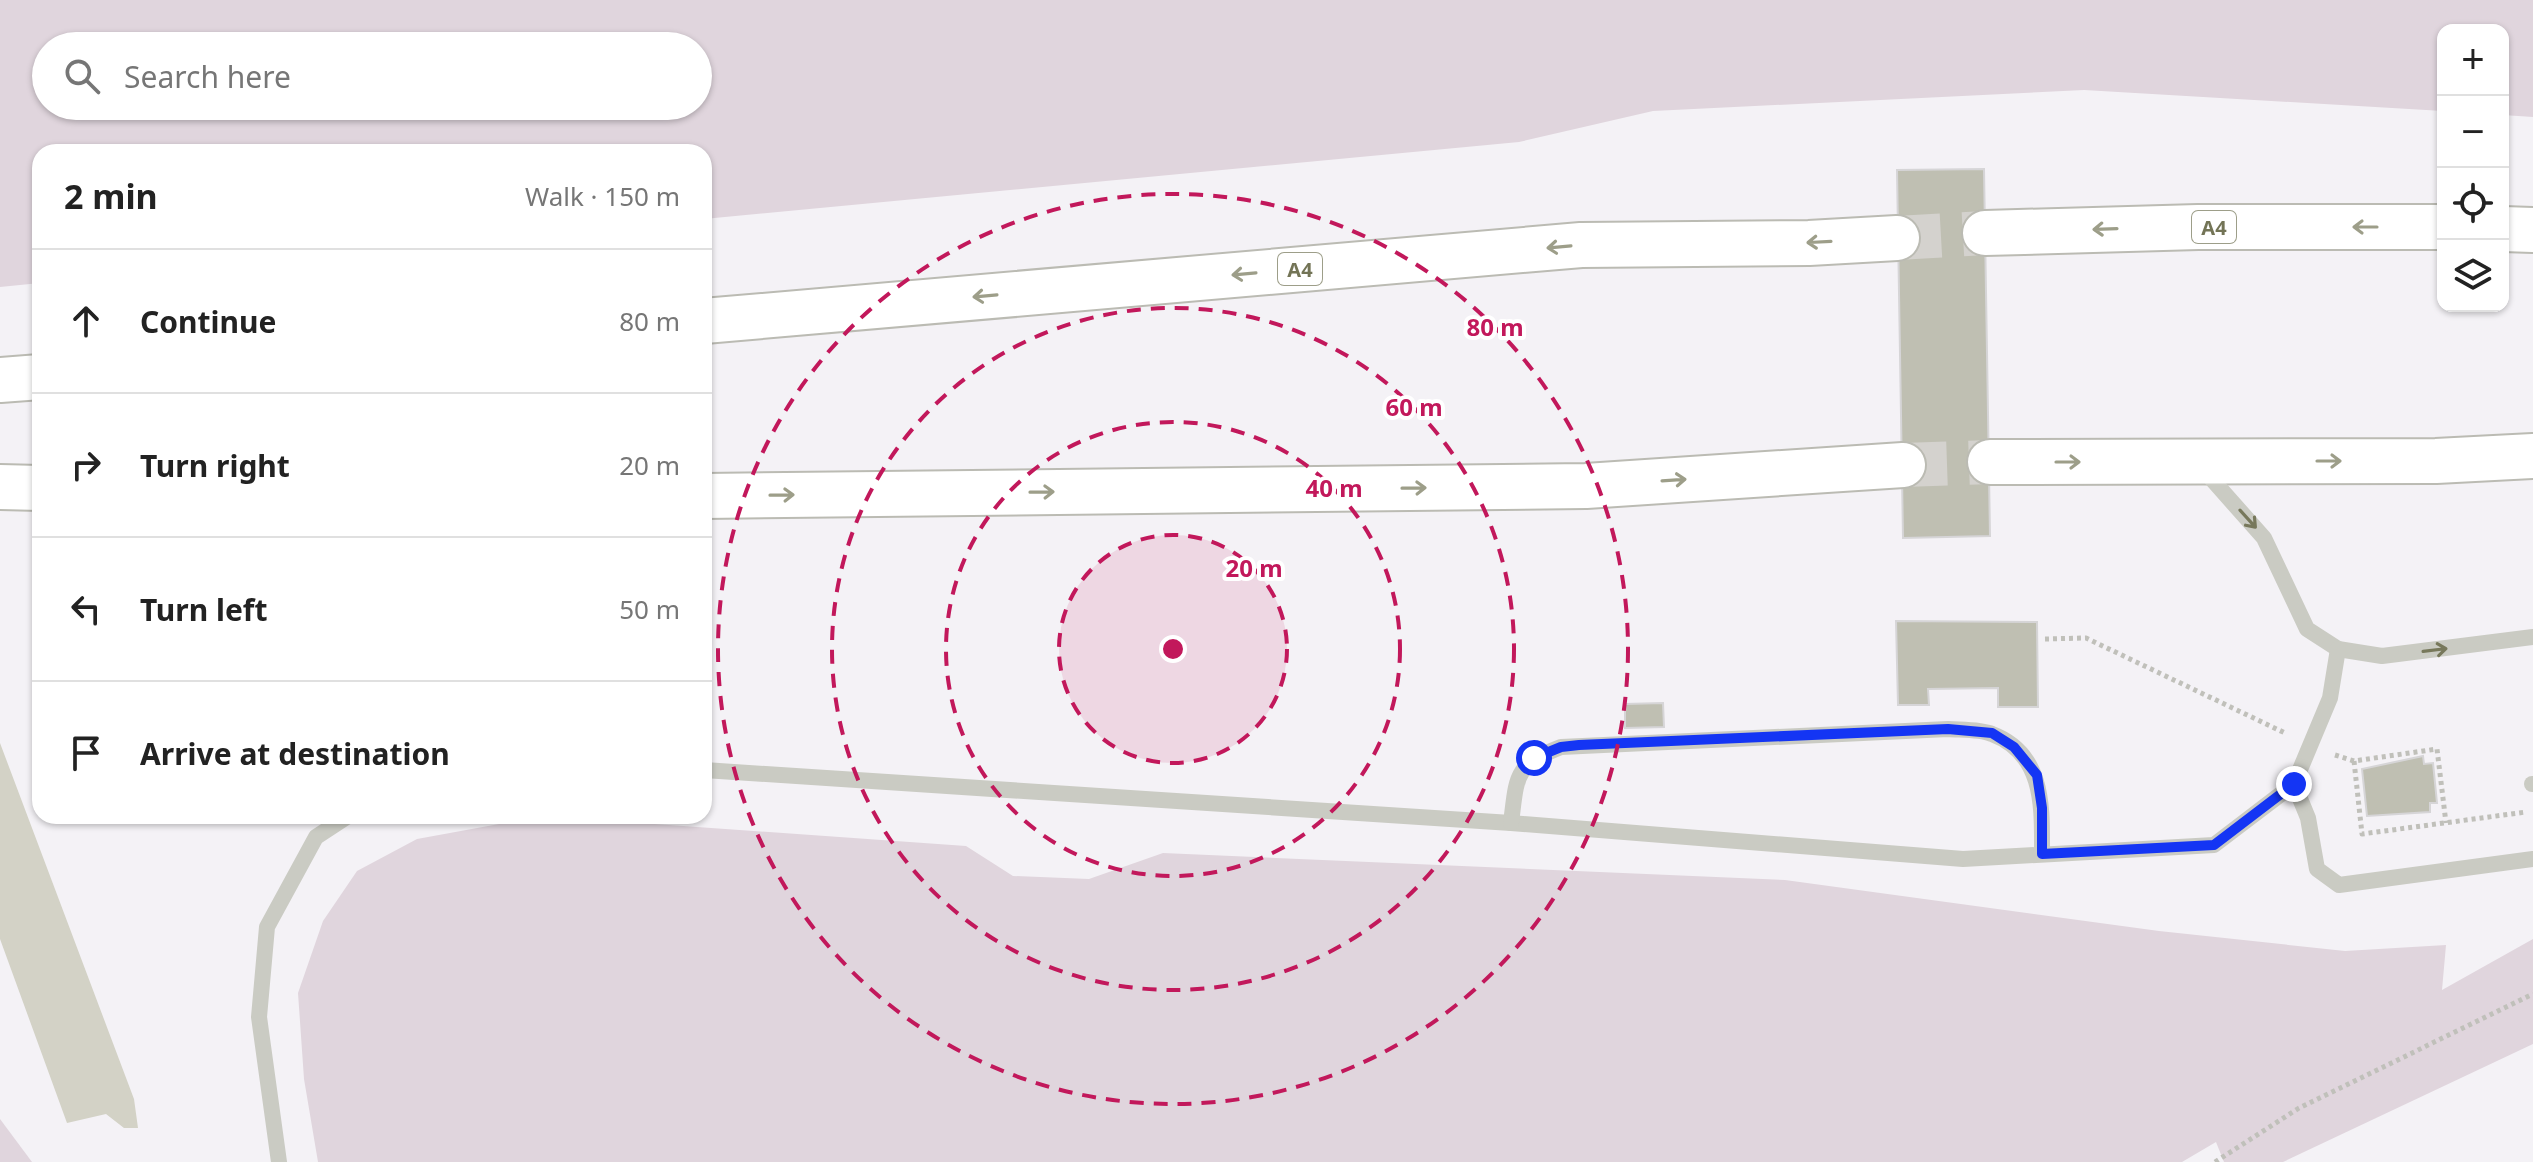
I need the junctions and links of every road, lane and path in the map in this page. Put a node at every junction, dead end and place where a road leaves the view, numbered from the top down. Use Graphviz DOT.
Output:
graph roads {
  1 [pos="2437,227"];
  2 [pos="2509,229"];
  3 [pos="2533,230"];
  4 [pos="1985,233"];
  5 [pos="1897,238"];
  6 [pos="712,320"];
  7 [pos="32,378"];
  8 [pos="0,380"];
  9 [pos="2533,456"];
  10 [pos="2195,461"];
  11 [pos="1990,462"];
  12 [pos="1903,465"];
  13 [pos="0,487"];
  14 [pos="32,488"];
  15 [pos="712,496"];
  16 [pos="2533,637"];
  17 [pos="2045,639"];
  18 [pos="2338,649"];
  19 [pos="2312,746"];
  20 [pos="2354,761"];
  21 [pos="712,771"];
  22 [pos="2294,784"];
  23 [pos="2533,811"];
  24 [pos="1511,823"];
  25 [pos="2446,823"];
  26 [pos="336,824"];
  27 [pos="2042,854"];
  28 [pos="2533,859"];
  29 [pos="2533,994"];
  30 [pos="279,1162"];
  31 [pos="2215,1162"];
  1 -- 4 [label="highway, A4, one-way"];
  2 -- 3 [label="highway"];
  5 -- 6 [label="highway, A4, one-way"];
  7 -- 8 [label="highway"];
  10 -- 9 [label="highway, one-way"];
  11 -- 10 [label="highway, one-way"];
  10 -- 18 [label="lane, one-way"];
  15 -- 12 [label="highway, one-way"];
  13 -- 14 [label="highway"];
  18 -- 16 [label="lane, one-way"];
  17 -- 19 [label="path"];
  18 -- 19 [label="lane"];
  19 -- 20 [label="path"];
  19 -- 22 [label="lane"];
  20 -- 25 [label="path"];
  20 -- 25 [label="path"];
  21 -- 24 [label="lane"];
  22 -- 27 [label="lane"];
  22 -- 28 [label="lane"];
  23 -- 25 [label="path"];
  24 -- 27 [label="lane"];
  24 -- 27 [label="lane"];
  26 -- 30 [label="lane"];
  29 -- 31 [label="path"];
}
